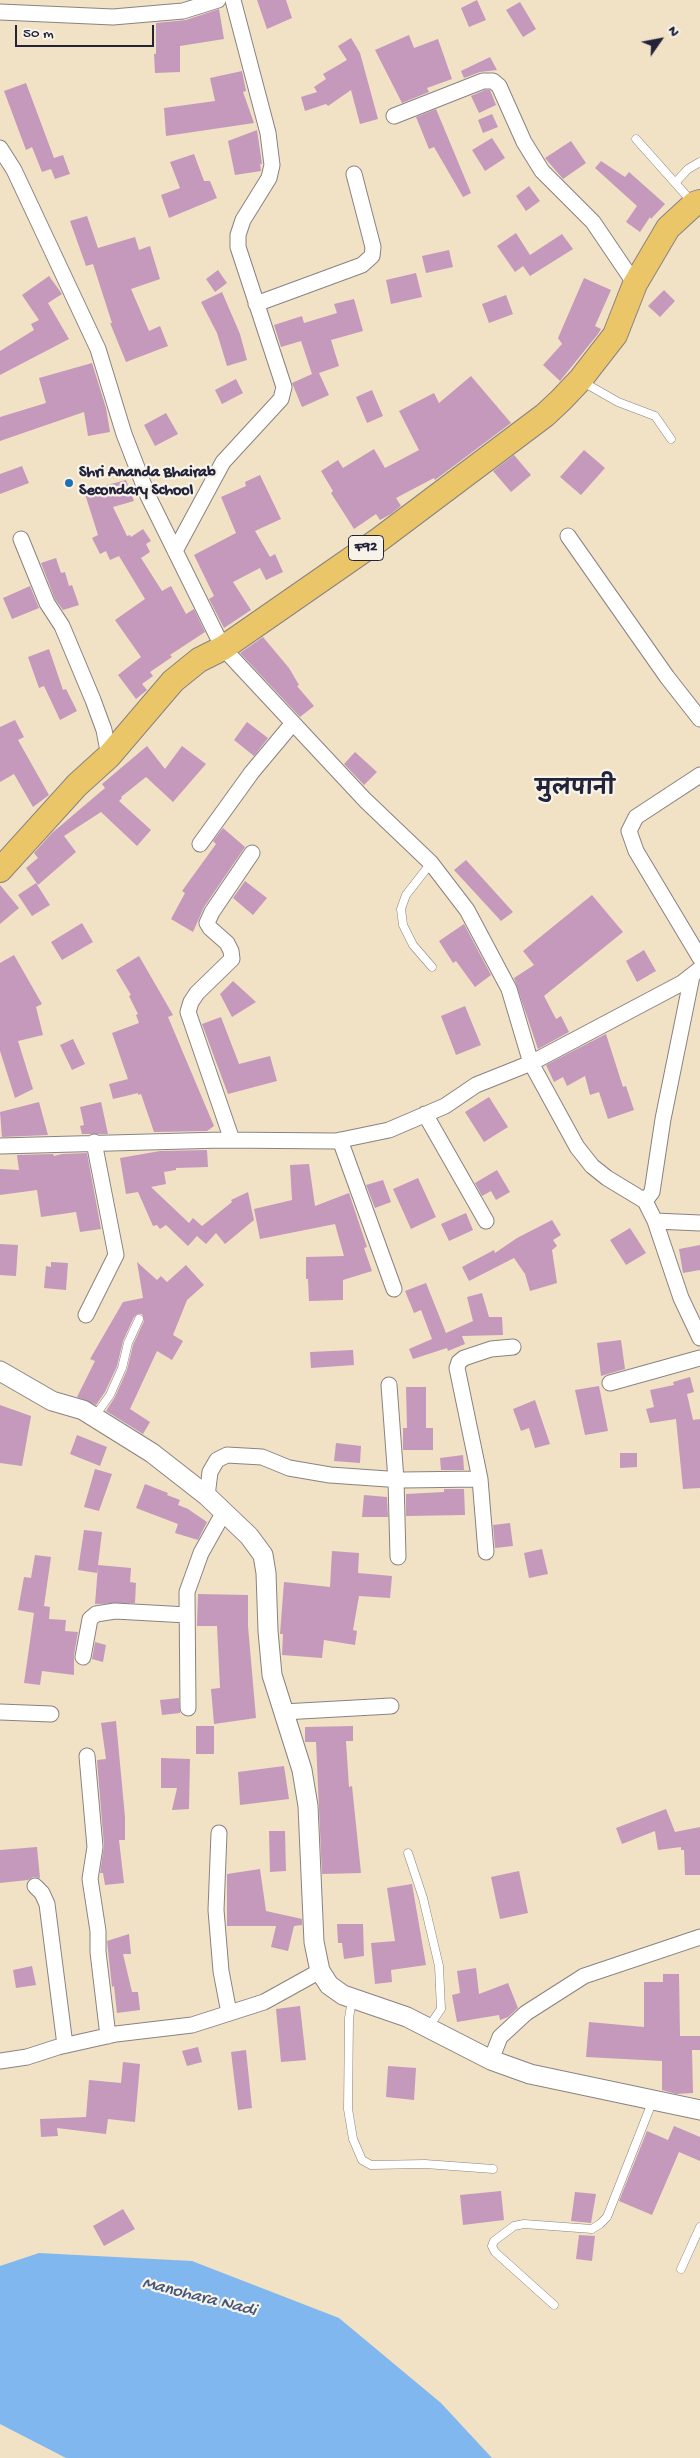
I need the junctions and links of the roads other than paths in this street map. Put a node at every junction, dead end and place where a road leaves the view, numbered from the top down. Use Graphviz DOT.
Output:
graph roads {
  1 [pos="218,0"];
  2 [pos="233,0"];
  3 [pos="0,12"];
  4 [pos="394,116"];
  5 [pos="636,138"];
  6 [pos="0,148"];
  7 [pos="700,162"];
  8 [pos="354,174"];
  9 [pos="675,183"];
  10 [pos="697,203"];
  11 [pos="635,284"];
  12 [pos="256,304"];
  13 [pos="580,380"];
  14 [pos="671,439"];
  15 [pos="568,536"];
  16 [pos="22,539"];
  17 [pos="176,551"];
  18 [pos="223,648"];
  19 [pos="700,719"];
  20 [pos="293,723"];
  21 [pos="109,756"];
  22 [pos="700,774"];
  23 [pos="200,844"];
  24 [pos="252,853"];
  25 [pos="431,862"];
  26 [pos="0,870"];
  27 [pos="700,958"];
  28 [pos="432,967"];
  29 [pos="696,972"];
  30 [pos="531,1063"];
  31 [pos="425,1114"];
  32 [pos="232,1140"];
  33 [pos="340,1140"];
  34 [pos="94,1142"];
  35 [pos="0,1146"];
  36 [pos="645,1201"];
  37 [pos="486,1221"];
  38 [pos="655,1221"];
  39 [pos="700,1223"];
  40 [pos="394,1289"];
  41 [pos="86,1315"];
  42 [pos="139,1319"];
  43 [pos="700,1338"];
  44 [pos="513,1347"];
  45 [pos="700,1358"];
  46 [pos="0,1371"];
  47 [pos="610,1383"];
  48 [pos="389,1385"];
  49 [pos="95,1417"];
  50 [pos="480,1478"];
  51 [pos="396,1480"];
  52 [pos="207,1496"];
  53 [pos="224,1512"];
  54 [pos="486,1552"];
  55 [pos="398,1557"];
  56 [pos="187,1615"];
  57 [pos="83,1657"];
  58 [pos="391,1706"];
  59 [pos="188,1708"];
  60 [pos="0,1712"];
  61 [pos="283,1712"];
  62 [pos="51,1714"];
  63 [pos="87,1756"];
  64 [pos="219,1833"];
  65 [pos="408,1853"];
  66 [pos="35,1886"];
  67 [pos="700,1937"];
  68 [pos="320,1971"];
  69 [pos="353,1998"];
  70 [pos="229,2013"];
  71 [pos="428,2028"];
  72 [pos="108,2036"];
  73 [pos="65,2045"];
  74 [pos="491,2060"];
  75 [pos="0,2061"];
  76 [pos="654,2100"];
  77 [pos="700,2110"];
  78 [pos="493,2169"];
  79 [pos="700,2227"];
  80 [pos="680,2269"];
  81 [pos="554,2305"];
  1 -- 3 [label="street"];
  2 -- 12 [label="street"];
  4 -- 11 [label="street"];
  5 -- 9 [label="lane"];
  6 -- 17 [label="street"];
  7 -- 9 [label="lane"];
  8 -- 12 [label="street"];
  9 -- 10 [label="lane"];
  10 -- 11 [label="main road, F92"];
  11 -- 13 [label="main road, F92"];
  12 -- 17 [label="street"];
  13 -- 14 [label="lane"];
  13 -- 18 [label="main road, F92"];
  15 -- 19 [label="street"];
  16 -- 21 [label="street"];
  17 -- 18 [label="street"];
  18 -- 20 [label="street"];
  18 -- 21 [label="main road, F92"];
  20 -- 23 [label="street"];
  20 -- 25 [label="street"];
  21 -- 26 [label="main road, F92"];
  22 -- 27 [label="street"];
  24 -- 32 [label="street"];
  25 -- 28 [label="lane"];
  25 -- 30 [label="street"];
  29 -- 30 [label="street"];
  29 -- 36 [label="street"];
  30 -- 31 [label="street"];
  30 -- 36 [label="street"];
  31 -- 33 [label="street"];
  31 -- 37 [label="street"];
  32 -- 33 [label="street"];
  32 -- 34 [label="street"];
  33 -- 40 [label="street"];
  34 -- 35 [label="street"];
  34 -- 41 [label="street"];
  36 -- 38 [label="street"];
  38 -- 39 [label="street"];
  38 -- 43 [label="street"];
  42 -- 49 [label="lane"];
  44 -- 50 [label="street"];
  45 -- 47 [label="street"];
  46 -- 49 [label="street"];
  48 -- 51 [label="street"];
  49 -- 52 [label="street"];
  50 -- 51 [label="street"];
  50 -- 54 [label="street"];
  51 -- 52 [label="street"];
  51 -- 55 [label="street"];
  52 -- 53 [label="street"];
  53 -- 56 [label="street"];
  53 -- 61 [label="street"];
  56 -- 57 [label="street"];
  56 -- 59 [label="street"];
  58 -- 61 [label="street"];
  60 -- 62 [label="street"];
  61 -- 68 [label="street"];
  63 -- 72 [label="street"];
  64 -- 70 [label="street"];
  65 -- 71 [label="lane"];
  66 -- 73 [label="street"];
  67 -- 74 [label="street"];
  68 -- 69 [label="street"];
  68 -- 70 [label="street"];
  69 -- 71 [label="street"];
  69 -- 78 [label="lane"];
  70 -- 72 [label="street"];
  71 -- 74 [label="street"];
  72 -- 73 [label="street"];
  73 -- 75 [label="street"];
  74 -- 76 [label="street"];
  76 -- 77 [label="street"];
  76 -- 81 [label="lane"];
  79 -- 80 [label="lane"];
}
